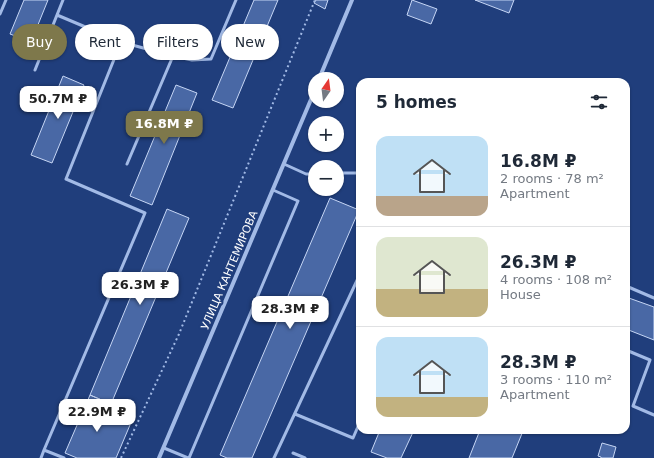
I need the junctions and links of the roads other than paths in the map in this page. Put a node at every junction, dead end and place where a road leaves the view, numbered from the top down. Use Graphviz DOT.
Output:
graph roads {
  1 [pos="6,0"];
  2 [pos="63,0"];
  3 [pos="236,0"];
  4 [pos="352,0"];
  5 [pos="0,14"];
  6 [pos="57,15"];
  7 [pos="78,24"];
  8 [pos="213,54"];
  9 [pos="114,60"];
  10 [pos="170,60"];
  11 [pos="35,70"];
  12 [pos="322,72"];
  13 [pos="308,107"];
  14 [pos="127,164"];
  15 [pos="284,164"];
  16 [pos="356,173"];
  17 [pos="308,174"];
  18 [pos="344,174"];
  19 [pos="273,190"];
  20 [pos="356,283"];
  21 [pos="630,288"];
  22 [pos="654,298"];
  23 [pos="630,352"];
  24 [pos="295,414"];
  25 [pos="654,415"];
  26 [pos="356,431"];
  27 [pos="164,448"];
  28 [pos="44,450"];
  29 [pos="293,453"];
  30 [pos="41,458"];
  31 [pos="64,458"];
  32 [pos="159,458"];
  33 [pos="188,458"];
  34 [pos="274,458"];
  35 [pos="305,458"];
  1 -- 5 [label="lane"];
  2 -- 6 [label="lane"];
  3 -- 8 [label="lane"];
  4 -- 12 [label="street"];
  6 -- 7 [label="lane"];
  6 -- 11 [label="lane"];
  9 -- 28 [label="lane"];
  10 -- 14 [label="lane"];
  13 -- 15 [label="street, УЛИЦА КАНТЕМИРОВА"];
  15 -- 17 [label="lane"];
  15 -- 19 [label="street, УЛИЦА КАНТЕМИРОВА"];
  16 -- 18 [label="lane"];
  19 -- 27 [label="street, УЛИЦА КАНТЕМИРОВА"];
  19 -- 33 [label="lane"];
  20 -- 24 [label="lane"];
  21 -- 22 [label="lane"];
  23 -- 25 [label="lane"];
  24 -- 26 [label="lane"];
  24 -- 34 [label="lane"];
  27 -- 32 [label="street, УЛИЦА КАНТЕМИРОВА"];
  27 -- 33 [label="lane"];
  28 -- 30 [label="lane"];
  28 -- 31 [label="lane"];
  29 -- 35 [label="lane"];
}
